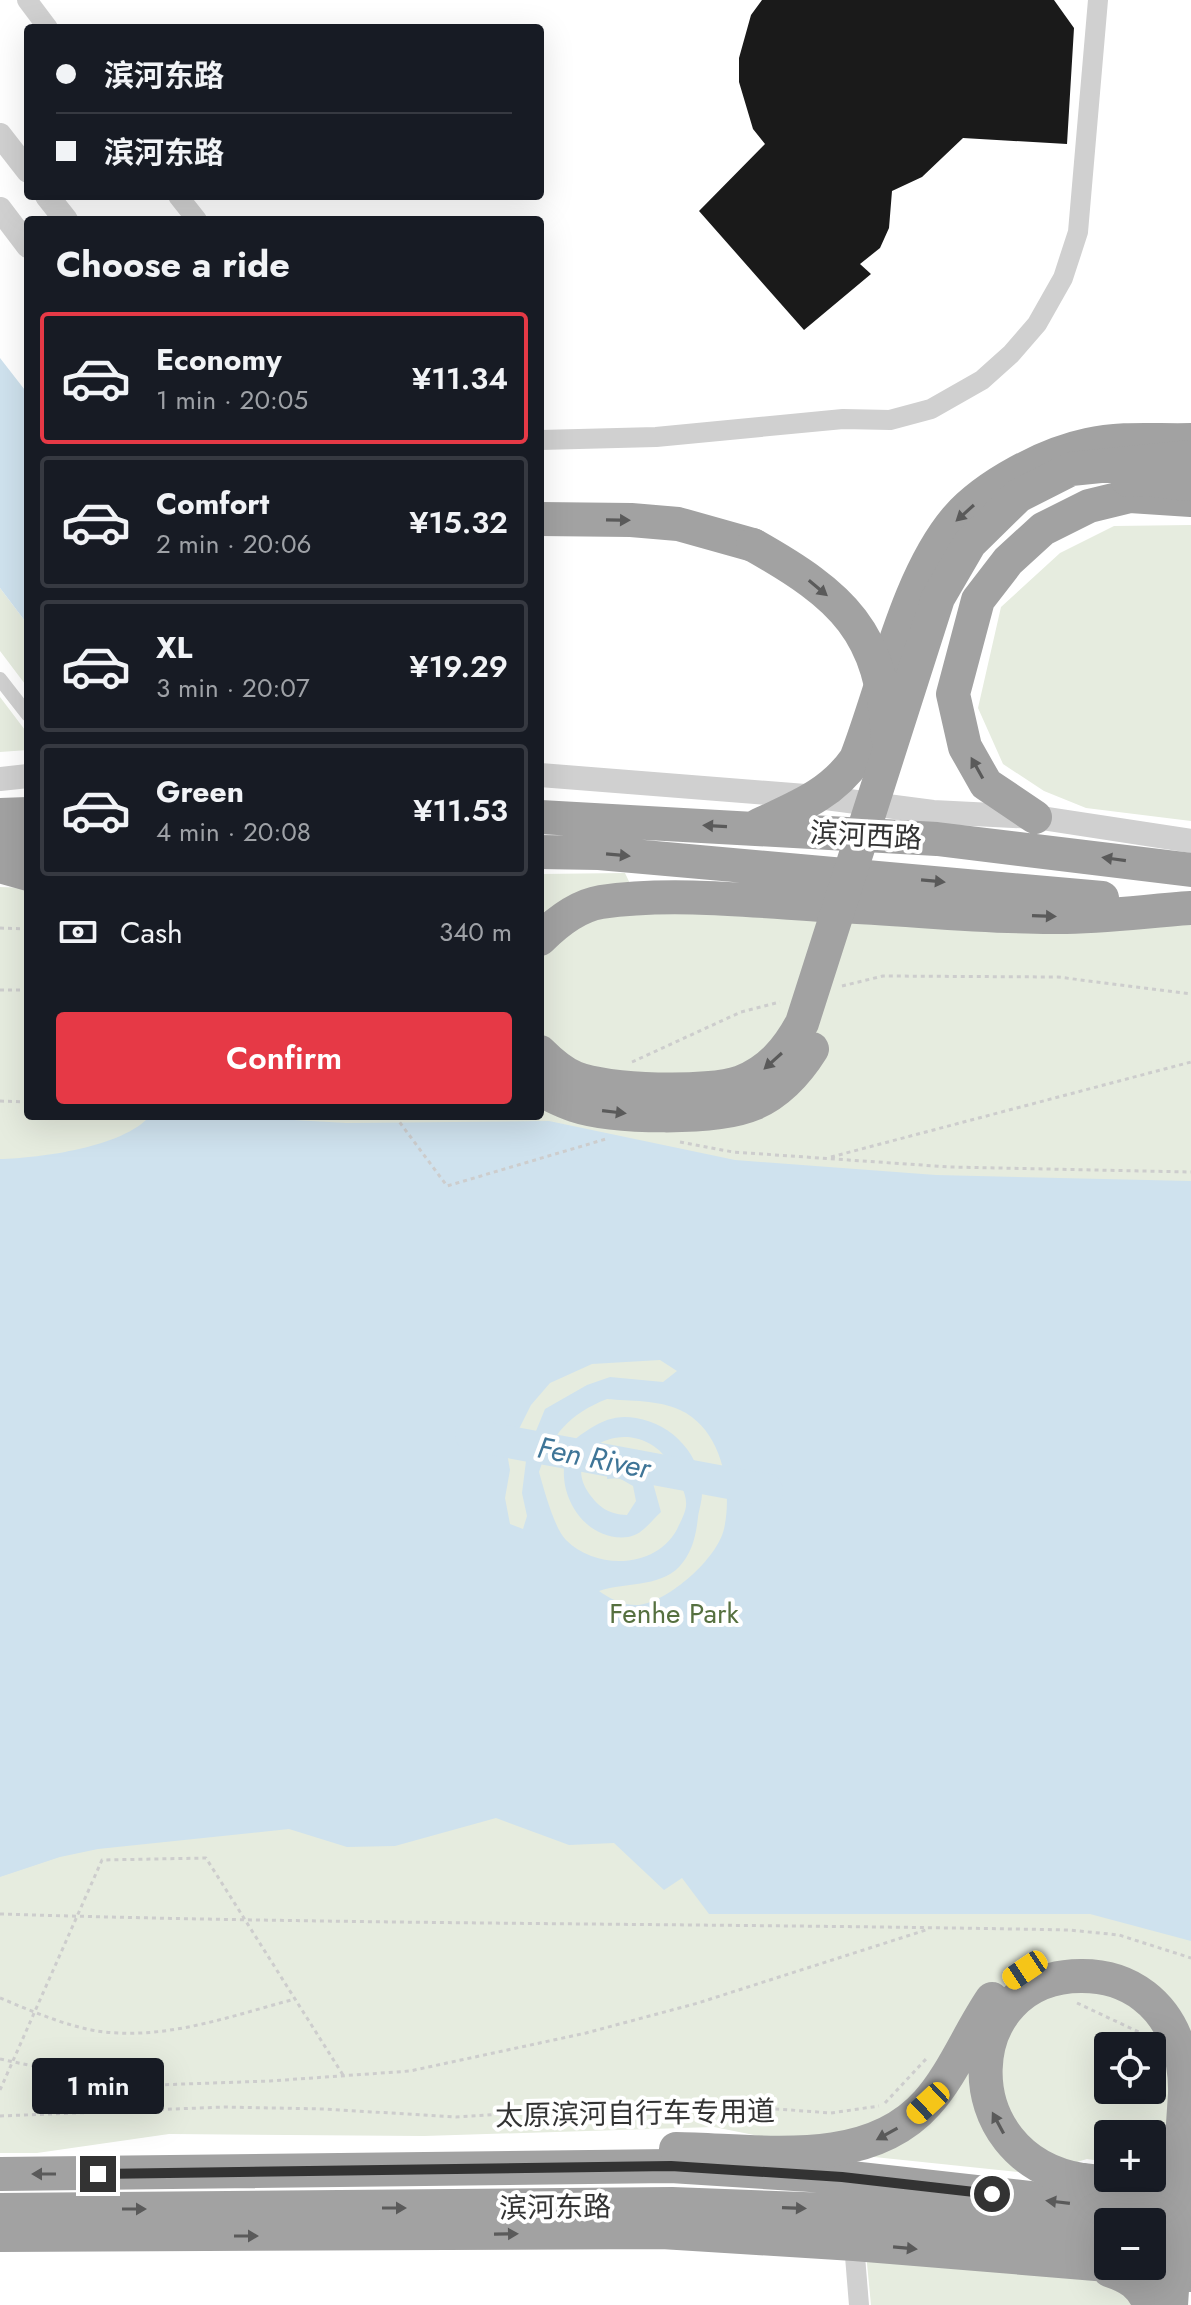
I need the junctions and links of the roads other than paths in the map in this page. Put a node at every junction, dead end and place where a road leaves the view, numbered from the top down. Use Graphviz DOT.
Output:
graph roads {
  1 [pos="27,0"];
  2 [pos="1098,0"];
  3 [pos="45,24"];
  4 [pos="0,135"];
  5 [pos="24,166"];
  6 [pos="50,200"];
  7 [pos="181,200"];
  8 [pos="0,209"];
  9 [pos="63,216"];
  10 [pos="194,216"];
  11 [pos="24,241"];
  12 [pos="544,440"];
  13 [pos="1191,440"];
  14 [pos="1190,482"];
  15 [pos="544,519"];
  16 [pos="0,679"];
  17 [pos="24,710"];
  18 [pos="889,753"];
  19 [pos="544,775"];
  20 [pos="24,776"];
  21 [pos="0,779"];
  22 [pos="818,797"];
  23 [pos="24,814"];
  24 [pos="0,815"];
  25 [pos="544,817"];
  26 [pos="1035,817"];
  27 [pos="752,829"];
  28 [pos="1191,841"];
  29 [pos="0,846"];
  30 [pos="24,846"];
  31 [pos="544,852"];
  32 [pos="0,866"];
  33 [pos="1191,870"];
  34 [pos="24,873"];
  35 [pos="0,874"];
  36 [pos="24,874"];
  37 [pos="1191,908"];
  38 [pos="544,935"];
  39 [pos="544,1056"];
  40 [pos="544,1092"];
  41 [pos="1191,2025"];
  42 [pos="143,2173"];
  43 [pos="0,2174"];
  44 [pos="1191,2192"];
  45 [pos="624,2205"];
  46 [pos="0,2210"];
  47 [pos="1191,2216"];
  48 [pos="0,2235"];
  49 [pos="782,2239"];
  50 [pos="854,2244"];
  51 [pos="1166,2245"];
  52 [pos="1191,2248"];
  53 [pos="1094,2256"];
  54 [pos="1094,2257"];
  55 [pos="1166,2270"];
  56 [pos="1191,2275"];
  57 [pos="1133,2280"];
  58 [pos="859,2305"];
  59 [pos="1150,2305"];
  60 [pos="1171,2305"];
  1 -- 3 [label="street"];
  2 -- 12 [label="street"];
  4 -- 5 [label="street"];
  6 -- 9 [label="street"];
  7 -- 10 [label="street"];
  8 -- 11 [label="street"];
  13 -- 22 [label="highway, one-way"];
  14 -- 18 [label="highway, bridge"];
  26 -- 14 [label="highway, one-way"];
  40 -- 14 [label="highway, one-way, bridge"];
  15 -- 18 [label="highway, one-way, bridge"];
  16 -- 17 [label="street"];
  18 -- 39 [label="highway, one-way, bridge"];
  19 -- 22 [label="street"];
  20 -- 21 [label="street"];
  22 -- 26 [label="street"];
  22 -- 27 [label="highway"];
  23 -- 24 [label="highway"];
  27 -- 25 [label="highway, 滨河西路, one-way"];
  26 -- 28 [label="street"];
  33 -- 27 [label="highway, 滨河西路, one-way"];
  29 -- 30 [label="highway"];
  31 -- 37 [label="highway, 滨河西路, one-way"];
  32 -- 34 [label="highway"];
  35 -- 36 [label="highway"];
  38 -- 37 [label="highway, one-way"];
  41 -- 42 [label="highway, one-way, bridge"];
  42 -- 43 [label="highway, 滨河东路, one-way"];
  47 -- 42 [label="highway, 滨河东路, one-way"];
  44 -- 60 [label="highway, one-way, bridge"];
  46 -- 45 [label="highway, 滨河东路, one-way"];
  45 -- 49 [label="highway"];
  45 -- 53 [label="highway, 滨河东路, one-way"];
  48 -- 49 [label="highway, one-way"];
  49 -- 50 [label="highway"];
  50 -- 54 [label="highway, one-way"];
  50 -- 58 [label="street"];
  51 -- 52 [label="highway"];
  55 -- 56 [label="highway"];
  57 -- 59 [label="highway"];
}
